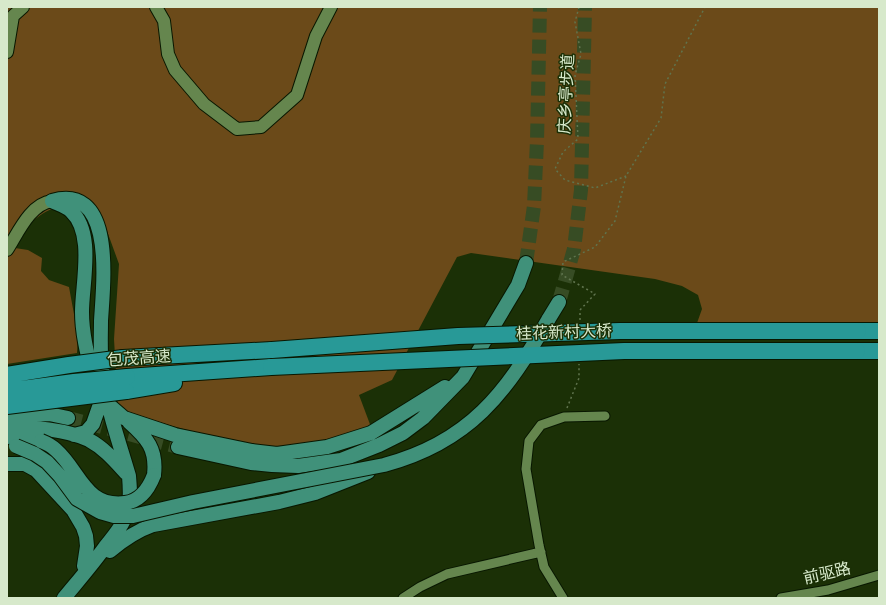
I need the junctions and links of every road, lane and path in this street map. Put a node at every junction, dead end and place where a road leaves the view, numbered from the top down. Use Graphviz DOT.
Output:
graph roads {
  1 [pos="23,7"];
  2 [pos="156,7"];
  3 [pos="331,7"];
  4 [pos="579,7"];
  5 [pos="705,7"];
  6 [pos="7,52"];
  7 [pos="626,176"];
  8 [pos="52,201"];
  9 [pos="7,250"];
  10 [pos="526,264"];
  11 [pos="83,300"];
  12 [pos="559,302"];
  13 [pos="580,326"];
  14 [pos="879,331"];
  15 [pos="272,350"];
  16 [pos="879,351"];
  17 [pos="101,353"];
  18 [pos="579,363"];
  19 [pos="272,367"];
  20 [pos="7,375"];
  21 [pos="463,377"];
  22 [pos="126,384"];
  23 [pos="7,391"];
  24 [pos="104,405"];
  25 [pos="7,406"];
  26 [pos="605,416"];
  27 [pos="564,417"];
  28 [pos="7,418"];
  29 [pos="68,418"];
  30 [pos="124,418"];
  31 [pos="7,427"];
  32 [pos="74,435"];
  33 [pos="10,443"];
  34 [pos="178,447"];
  35 [pos="115,460"];
  36 [pos="7,464"];
  37 [pos="384,465"];
  38 [pos="129,476"];
  39 [pos="541,552"];
  40 [pos="85,569"];
  41 [pos="879,575"];
  42 [pos="56,598"];
  43 [pos="64,598"];
  44 [pos="403,598"];
  45 [pos="563,598"];
  46 [pos="781,598"];
  1 -- 6 [label="main road"];
  2 -- 3 [label="main road"];
  4 -- 7 [label="path, 庆乡亭步道"];
  5 -- 7 [label="path"];
  7 -- 13 [label="path"];
  8 -- 9 [label="main road"];
  8 -- 11 [label="main road"];
  8 -- 17 [label="main road"];
  10 -- 21 [label="main road, bridge"];
  11 -- 17 [label="main road"];
  11 -- 24 [label="main road"];
  12 -- 37 [label="main road, bridge"];
  14 -- 15 [label="highway, 桂花新村大桥, bridge"];
  15 -- 20 [label="highway, 包茂高速, bridge"];
  16 -- 19 [label="highway, 桂花新村大桥, bridge"];
  17 -- 24 [label="main road"];
  18 -- 27 [label="path"];
  19 -- 22 [label="highway, 包茂高速"];
  21 -- 30 [label="main road"];
  21 -- 34 [label="main road"];
  22 -- 23 [label="highway, 包茂高速, bridge"];
  22 -- 25 [label="highway, bridge"];
  24 -- 30 [label="main road"];
  24 -- 32 [label="main road"];
  24 -- 35 [label="main road"];
  24 -- 38 [label="main road"];
  26 -- 27 [label="street"];
  27 -- 39 [label="street"];
  28 -- 29 [label="main road"];
  30 -- 33 [label="main road, bridge"];
  31 -- 32 [label="main road"];
  32 -- 35 [label="main road"];
  33 -- 37 [label="main road, bridge"];
  35 -- 38 [label="main road"];
  35 -- 40 [label="main road"];
  36 -- 40 [label="main road"];
  37 -- 40 [label="main road, bridge"];
  38 -- 40 [label="main road"];
  39 -- 44 [label="street"];
  39 -- 45 [label="street"];
  40 -- 42 [label="main road"];
  40 -- 43 [label="main road"];
  41 -- 46 [label="street, 前驱路"];
}
